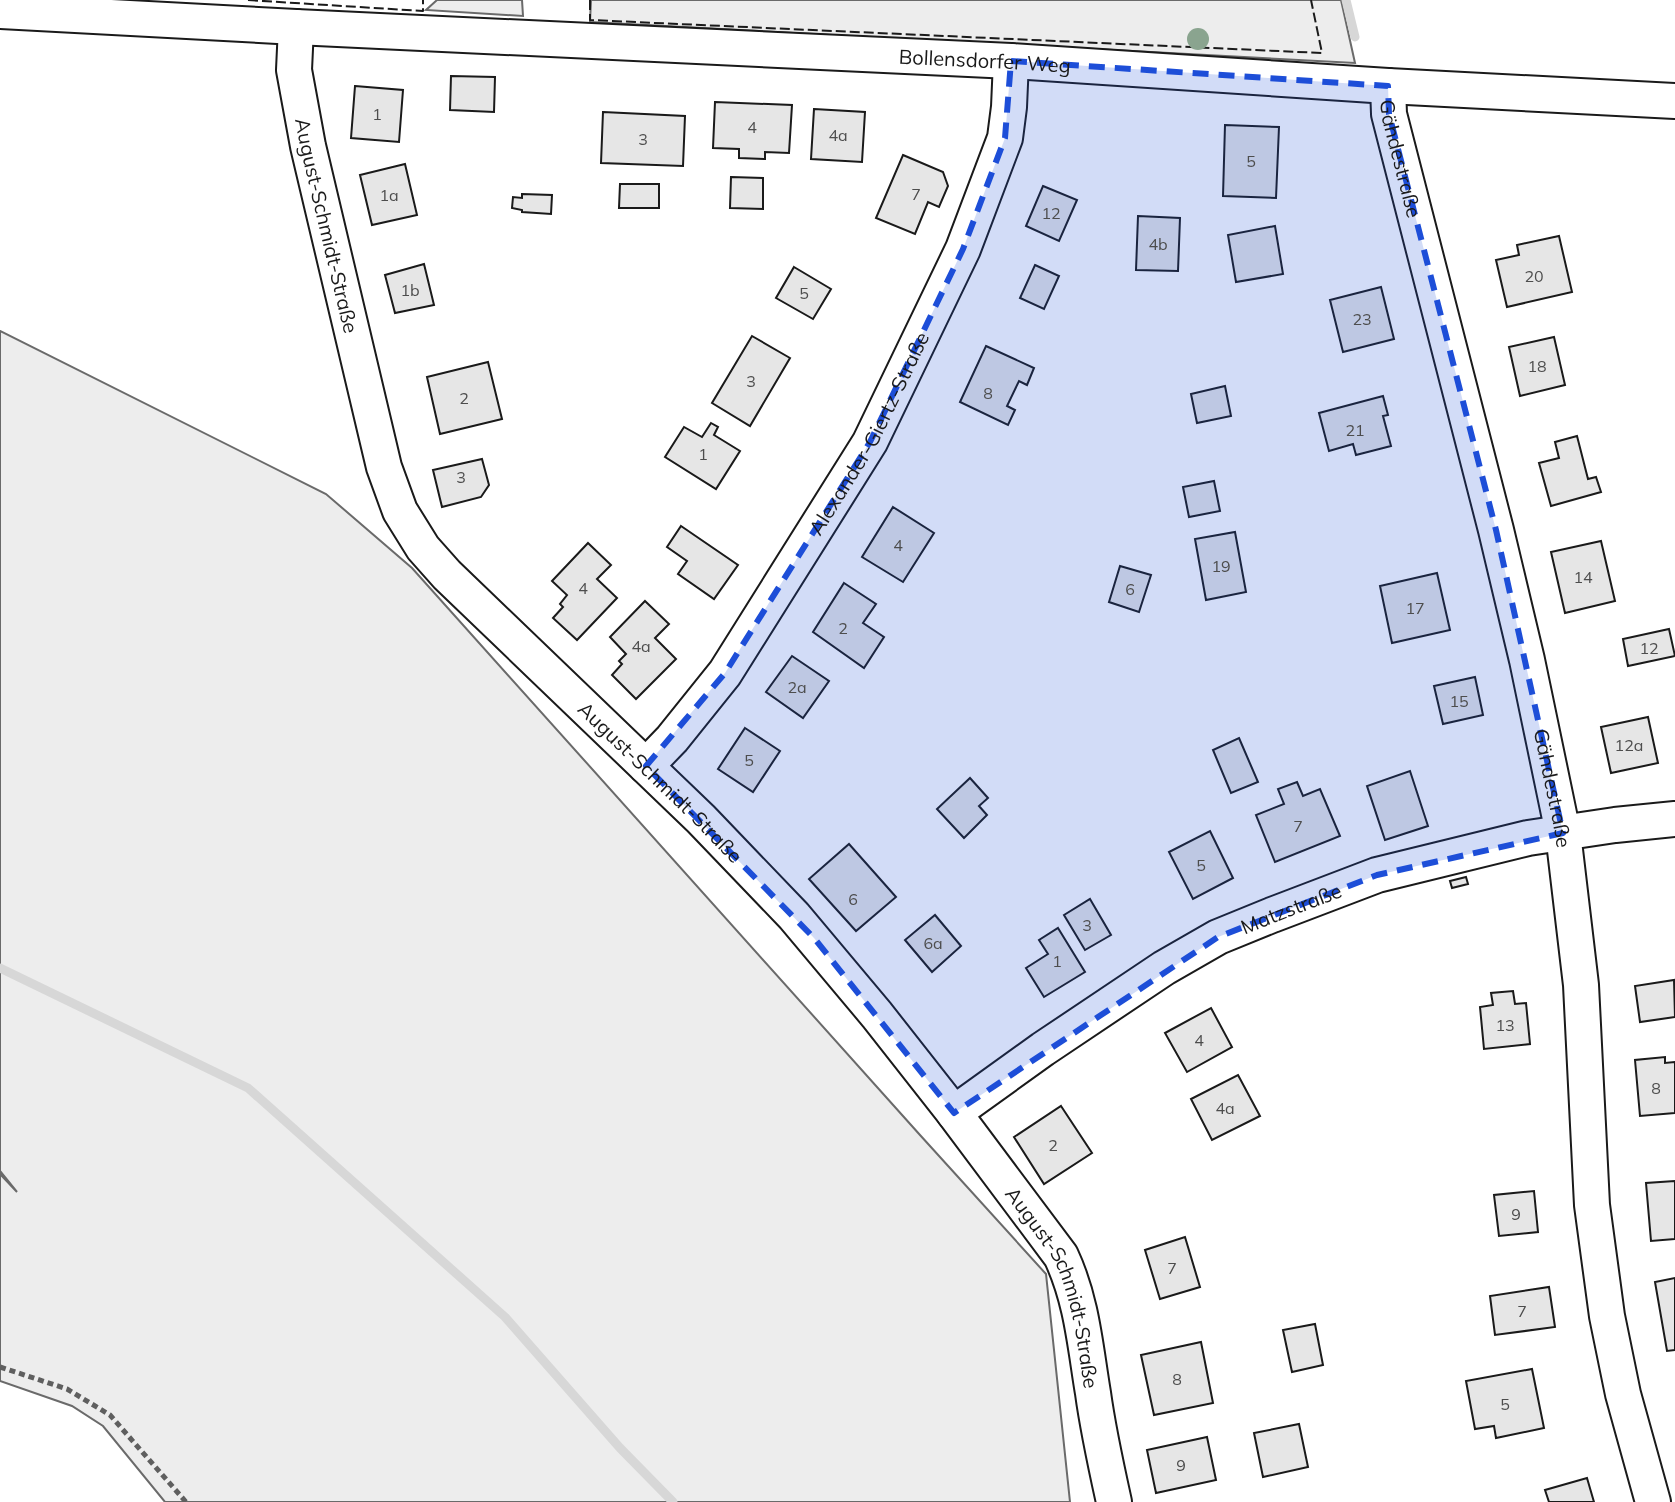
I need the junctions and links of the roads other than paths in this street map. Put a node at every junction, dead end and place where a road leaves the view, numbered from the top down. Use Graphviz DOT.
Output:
graph roads {
  1 [pos="0,11"];
  2 [pos="296,27"];
  3 [pos="1011,61"];
  4 [pos="1388,86"];
  5 [pos="1675,101"];
  6 [pos="646,766"];
  7 [pos="1675,819"];
  8 [pos="1563,833"];
  9 [pos="954,1113"];
  10 [pos="1114,1502"];
  11 [pos="1653,1502"];
  1 -- 2 [label="street, Bollensdorfer Weg"];
  2 -- 3 [label="street, Bollensdorfer Weg"];
  2 -- 6 [label="street, August-Schmidt-Straße"];
  3 -- 4 [label="street, Bollensdorfer Weg"];
  3 -- 6 [label="street, Alexander-Giertz-Straße"];
  4 -- 5 [label="street, Bollensdorfer Weg"];
  4 -- 8 [label="street, Gähdestraße"];
  6 -- 9 [label="street, August-Schmidt-Straße"];
  7 -- 8 [label="street, Matzstraße"];
  8 -- 9 [label="street, Matzstraße"];
  8 -- 11 [label="street, Gähdestraße"];
  9 -- 10 [label="street, August-Schmidt-Straße"];
}
